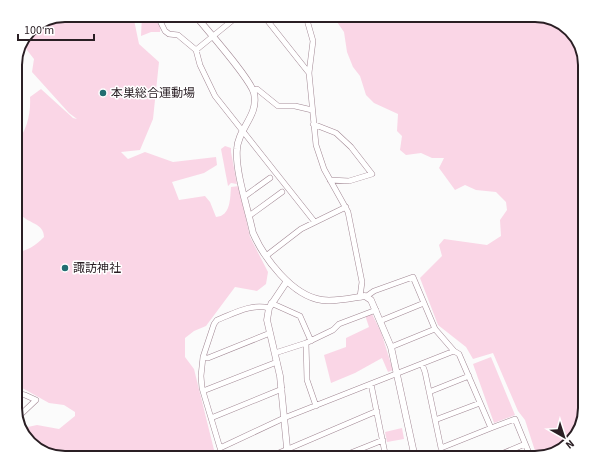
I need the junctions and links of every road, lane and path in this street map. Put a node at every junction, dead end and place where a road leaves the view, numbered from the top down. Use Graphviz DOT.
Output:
graph roads {
  1 [pos="161,22"];
  2 [pos="201,22"];
  3 [pos="231,22"];
  4 [pos="269,22"];
  5 [pos="308,22"];
  6 [pos="213,37"];
  7 [pos="196,50"];
  8 [pos="309,73"];
  9 [pos="253,90"];
  10 [pos="312,110"];
  11 [pos="313,124"];
  12 [pos="242,131"];
  13 [pos="270,178"];
  14 [pos="330,180"];
  15 [pos="282,192"];
  16 [pos="245,196"];
  17 [pos="346,207"];
  18 [pos="249,216"];
  19 [pos="314,221"];
  20 [pos="266,256"];
  21 [pos="287,281"];
  22 [pos="367,296"];
  23 [pos="360,297"];
  24 [pos="424,303"];
  25 [pos="270,305"];
  26 [pos="376,310"];
  27 [pos="380,321"];
  28 [pos="435,329"];
  29 [pos="270,333"];
  30 [pos="308,342"];
  31 [pos="391,347"];
  32 [pos="454,351"];
  33 [pos="275,353"];
  34 [pos="203,357"];
  35 [pos="277,362"];
  36 [pos="422,364"];
  37 [pos="397,374"];
  38 [pos="469,376"];
  39 [pos="371,384"];
  40 [pos="282,390"];
  41 [pos="203,391"];
  42 [pos="429,392"];
  43 [pos="22,394"];
  44 [pos="480,403"];
  45 [pos="316,406"];
  46 [pos="377,412"];
  47 [pos="22,413"];
  48 [pos="211,418"];
  49 [pos="284,418"];
  50 [pos="435,420"];
  51 [pos="491,428"];
  52 [pos="383,440"];
  53 [pos="525,444"];
  54 [pos="220,448"];
  55 [pos="287,449"];
  56 [pos="221,451"];
  57 [pos="283,451"];
  58 [pos="356,451"];
  59 [pos="385,451"];
  60 [pos="414,451"];
  61 [pos="508,451"];
  62 [pos="528,451"];
  1 -- 7 [label="street"];
  2 -- 6 [label="street"];
  3 -- 6 [label="street"];
  4 -- 8 [label="street"];
  5 -- 8 [label="street"];
  6 -- 7 [label="street"];
  6 -- 9 [label="street"];
  7 -- 12 [label="street"];
  8 -- 10 [label="street"];
  9 -- 10 [label="street"];
  9 -- 12 [label="street"];
  10 -- 11 [label="street"];
  11 -- 14 [label="street"];
  11 -- 14 [label="street"];
  12 -- 16 [label="street"];
  12 -- 19 [label="street"];
  13 -- 16 [label="street"];
  14 -- 17 [label="street"];
  15 -- 18 [label="street"];
  16 -- 18 [label="street"];
  17 -- 19 [label="street"];
  17 -- 23 [label="street"];
  18 -- 20 [label="street"];
  19 -- 20 [label="street"];
  20 -- 21 [label="street"];
  21 -- 23 [label="street"];
  21 -- 25 [label="street"];
  22 -- 23 [label="street"];
  22 -- 24 [label="street"];
  22 -- 26 [label="street"];
  24 -- 27 [label="street"];
  24 -- 28 [label="street"];
  25 -- 29 [label="street"];
  25 -- 30 [label="street"];
  25 -- 34 [label="street"];
  26 -- 27 [label="street"];
  26 -- 30 [label="street"];
  27 -- 31 [label="street"];
  28 -- 31 [label="street"];
  28 -- 32 [label="street"];
  29 -- 33 [label="street"];
  29 -- 34 [label="street"];
  30 -- 33 [label="street"];
  30 -- 45 [label="street"];
  31 -- 37 [label="street"];
  32 -- 36 [label="street"];
  32 -- 38 [label="street"];
  33 -- 35 [label="street"];
  34 -- 41 [label="street"];
  35 -- 40 [label="street"];
  35 -- 41 [label="street"];
  36 -- 37 [label="street"];
  36 -- 42 [label="street"];
  37 -- 39 [label="street"];
  37 -- 60 [label="street"];
  38 -- 42 [label="street"];
  38 -- 44 [label="street"];
  39 -- 45 [label="street"];
  39 -- 46 [label="street"];
  40 -- 48 [label="street"];
  40 -- 49 [label="street"];
  41 -- 48 [label="street"];
  42 -- 50 [label="street"];
  43 -- 47 [label="street"];
  44 -- 50 [label="street"];
  44 -- 51 [label="street"];
  45 -- 49 [label="street"];
  46 -- 52 [label="street"];
  46 -- 55 [label="street"];
  48 -- 54 [label="street"];
  49 -- 54 [label="street"];
  49 -- 55 [label="street"];
  50 -- 51 [label="street"];
  51 -- 53 [label="street"];
  52 -- 58 [label="street"];
  52 -- 59 [label="street"];
  53 -- 61 [label="street"];
  53 -- 62 [label="street"];
  54 -- 56 [label="street"];
  55 -- 57 [label="street"];
}
